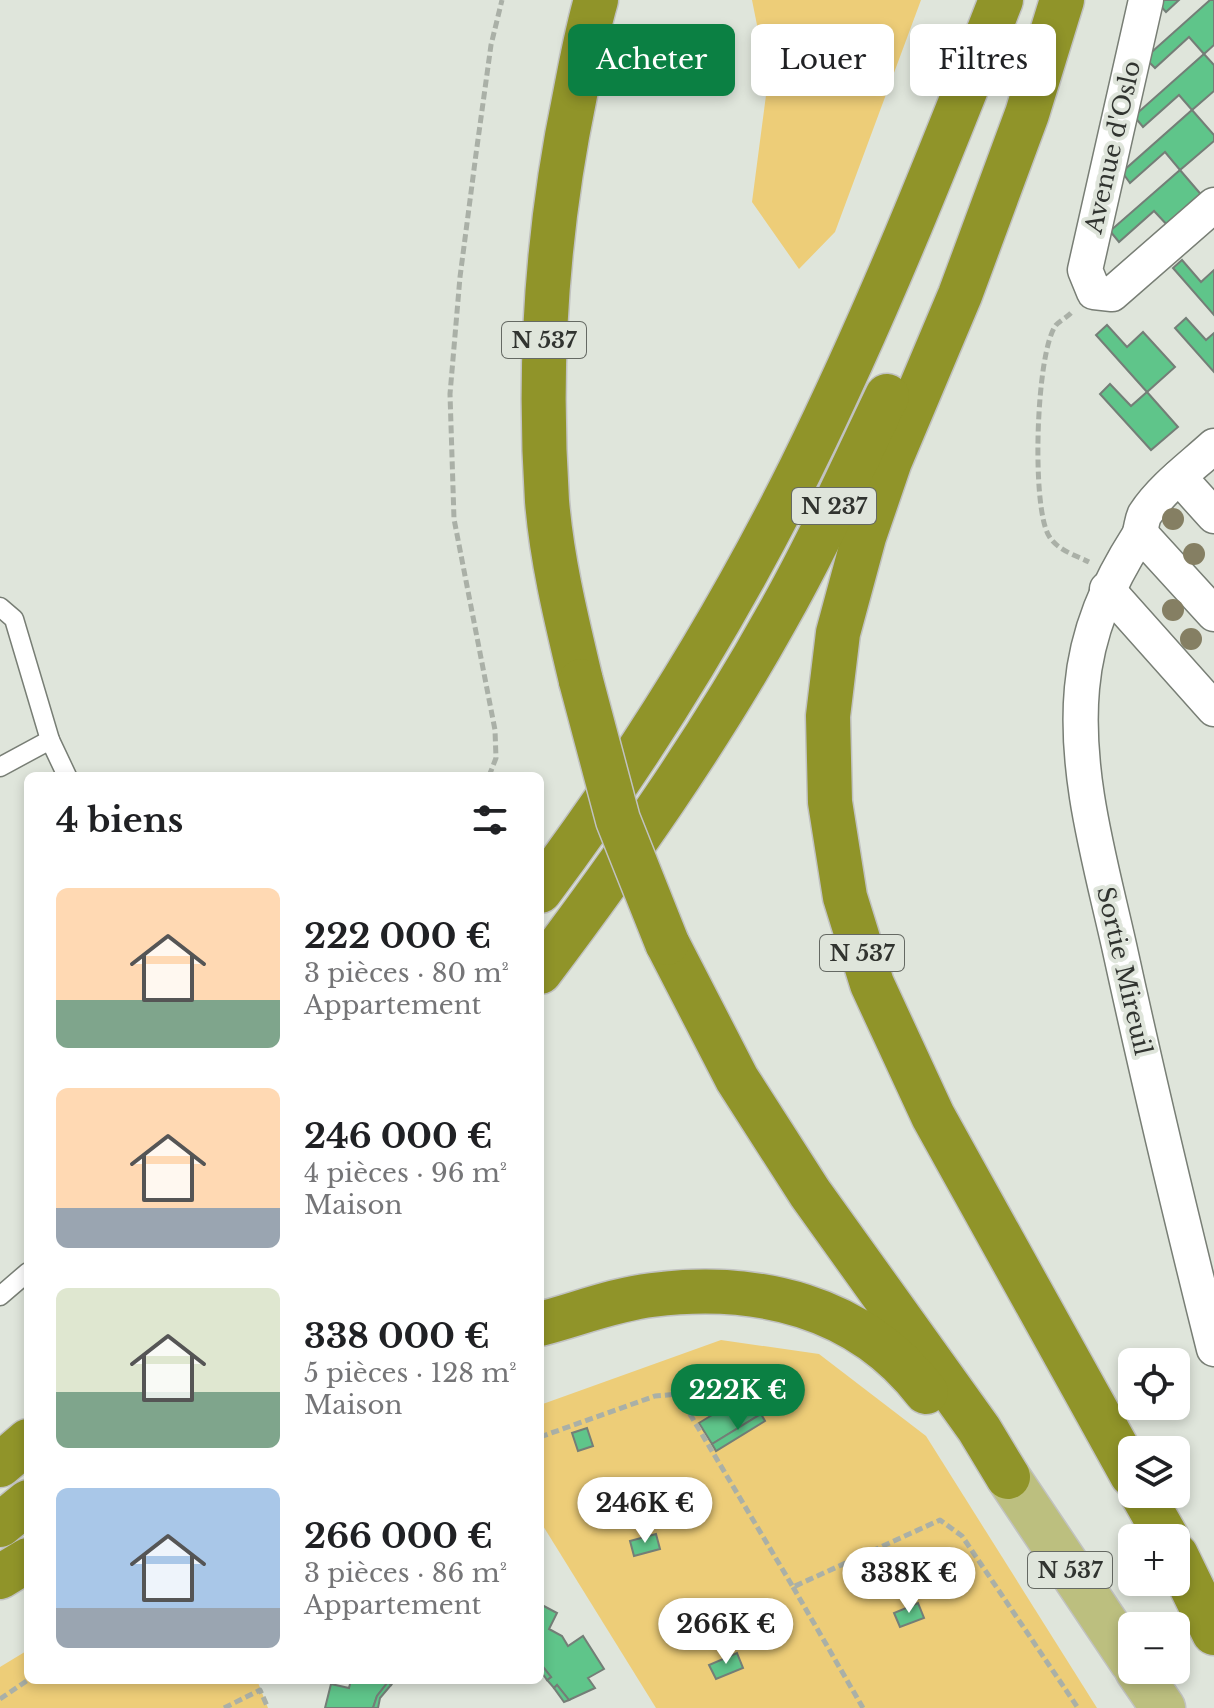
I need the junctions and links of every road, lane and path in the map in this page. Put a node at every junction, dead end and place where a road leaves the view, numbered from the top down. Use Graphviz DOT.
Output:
graph roads {
  1 [pos="502,0"];
  2 [pos="596,0"];
  3 [pos="1001,0"];
  4 [pos="1055,0"];
  5 [pos="1062,0"];
  6 [pos="1146,0"];
  7 [pos="1214,205"];
  8 [pos="1094,292"];
  9 [pos="1214,446"];
  10 [pos="1179,477"];
  11 [pos="1214,516"];
  12 [pos="1140,533"];
  13 [pos="1111,582"];
  14 [pos="0,607"];
  15 [pos="1214,614"];
  16 [pos="1214,709"];
  17 [pos="50,740"];
  18 [pos="0,767"];
  19 [pos="65,772"];
  20 [pos="491,772"];
  21 [pos="544,885"];
  22 [pos="544,967"];
  23 [pos="24,1275"];
  24 [pos="0,1296"];
  25 [pos="544,1323"];
  26 [pos="1214,1349"];
  27 [pos="544,1436"];
  28 [pos="24,1444"];
  29 [pos="1118,1450"];
  30 [pos="0,1465"];
  31 [pos="1008,1477"];
  32 [pos="24,1505"];
  33 [pos="0,1525"];
  34 [pos="24,1562"];
  35 [pos="0,1577"];
  36 [pos="1190,1584"];
  37 [pos="793,1587"];
  38 [pos="1214,1633"];
  39 [pos="1118,1641"];
  40 [pos="24,1683"];
  41 [pos="1147,1684"];
  42 [pos="0,1699"];
  43 [pos="224,1708"];
  44 [pos="268,1708"];
  45 [pos="863,1708"];
  46 [pos="1078,1708"];
  47 [pos="1163,1708"];
  1 -- 20 [label="path"];
  2 -- 31 [label="highway, N 537, bridge"];
  3 -- 21 [label="highway, N 237"];
  4 -- 22 [label="highway, N 237"];
  5 -- 29 [label="highway, N 537"];
  6 -- 8 [label="street, Avenue d'Oslo"];
  7 -- 8 [label="street"];
  8 -- 13 [label="path"];
  9 -- 10 [label="street, Sortie Mireuil"];
  10 -- 11 [label="street"];
  10 -- 12 [label="street, Sortie Mireuil"];
  12 -- 13 [label="street, Sortie Mireuil"];
  12 -- 15 [label="street"];
  13 -- 16 [label="street"];
  13 -- 26 [label="street, Sortie Mireuil"];
  14 -- 17 [label="lane"];
  17 -- 18 [label="lane"];
  17 -- 19 [label="lane"];
  23 -- 24 [label="lane"];
  25 -- 31 [label="highway"];
  27 -- 37 [label="path"];
  28 -- 30 [label="highway"];
  31 -- 39 [label="main road, N 537"];
  32 -- 33 [label="highway"];
  34 -- 35 [label="highway"];
  36 -- 38 [label="highway"];
  37 -- 45 [label="path"];
  37 -- 46 [label="path"];
  40 -- 42 [label="path"];
  41 -- 47 [label="main road"];
  43 -- 44 [label="path"];
}
